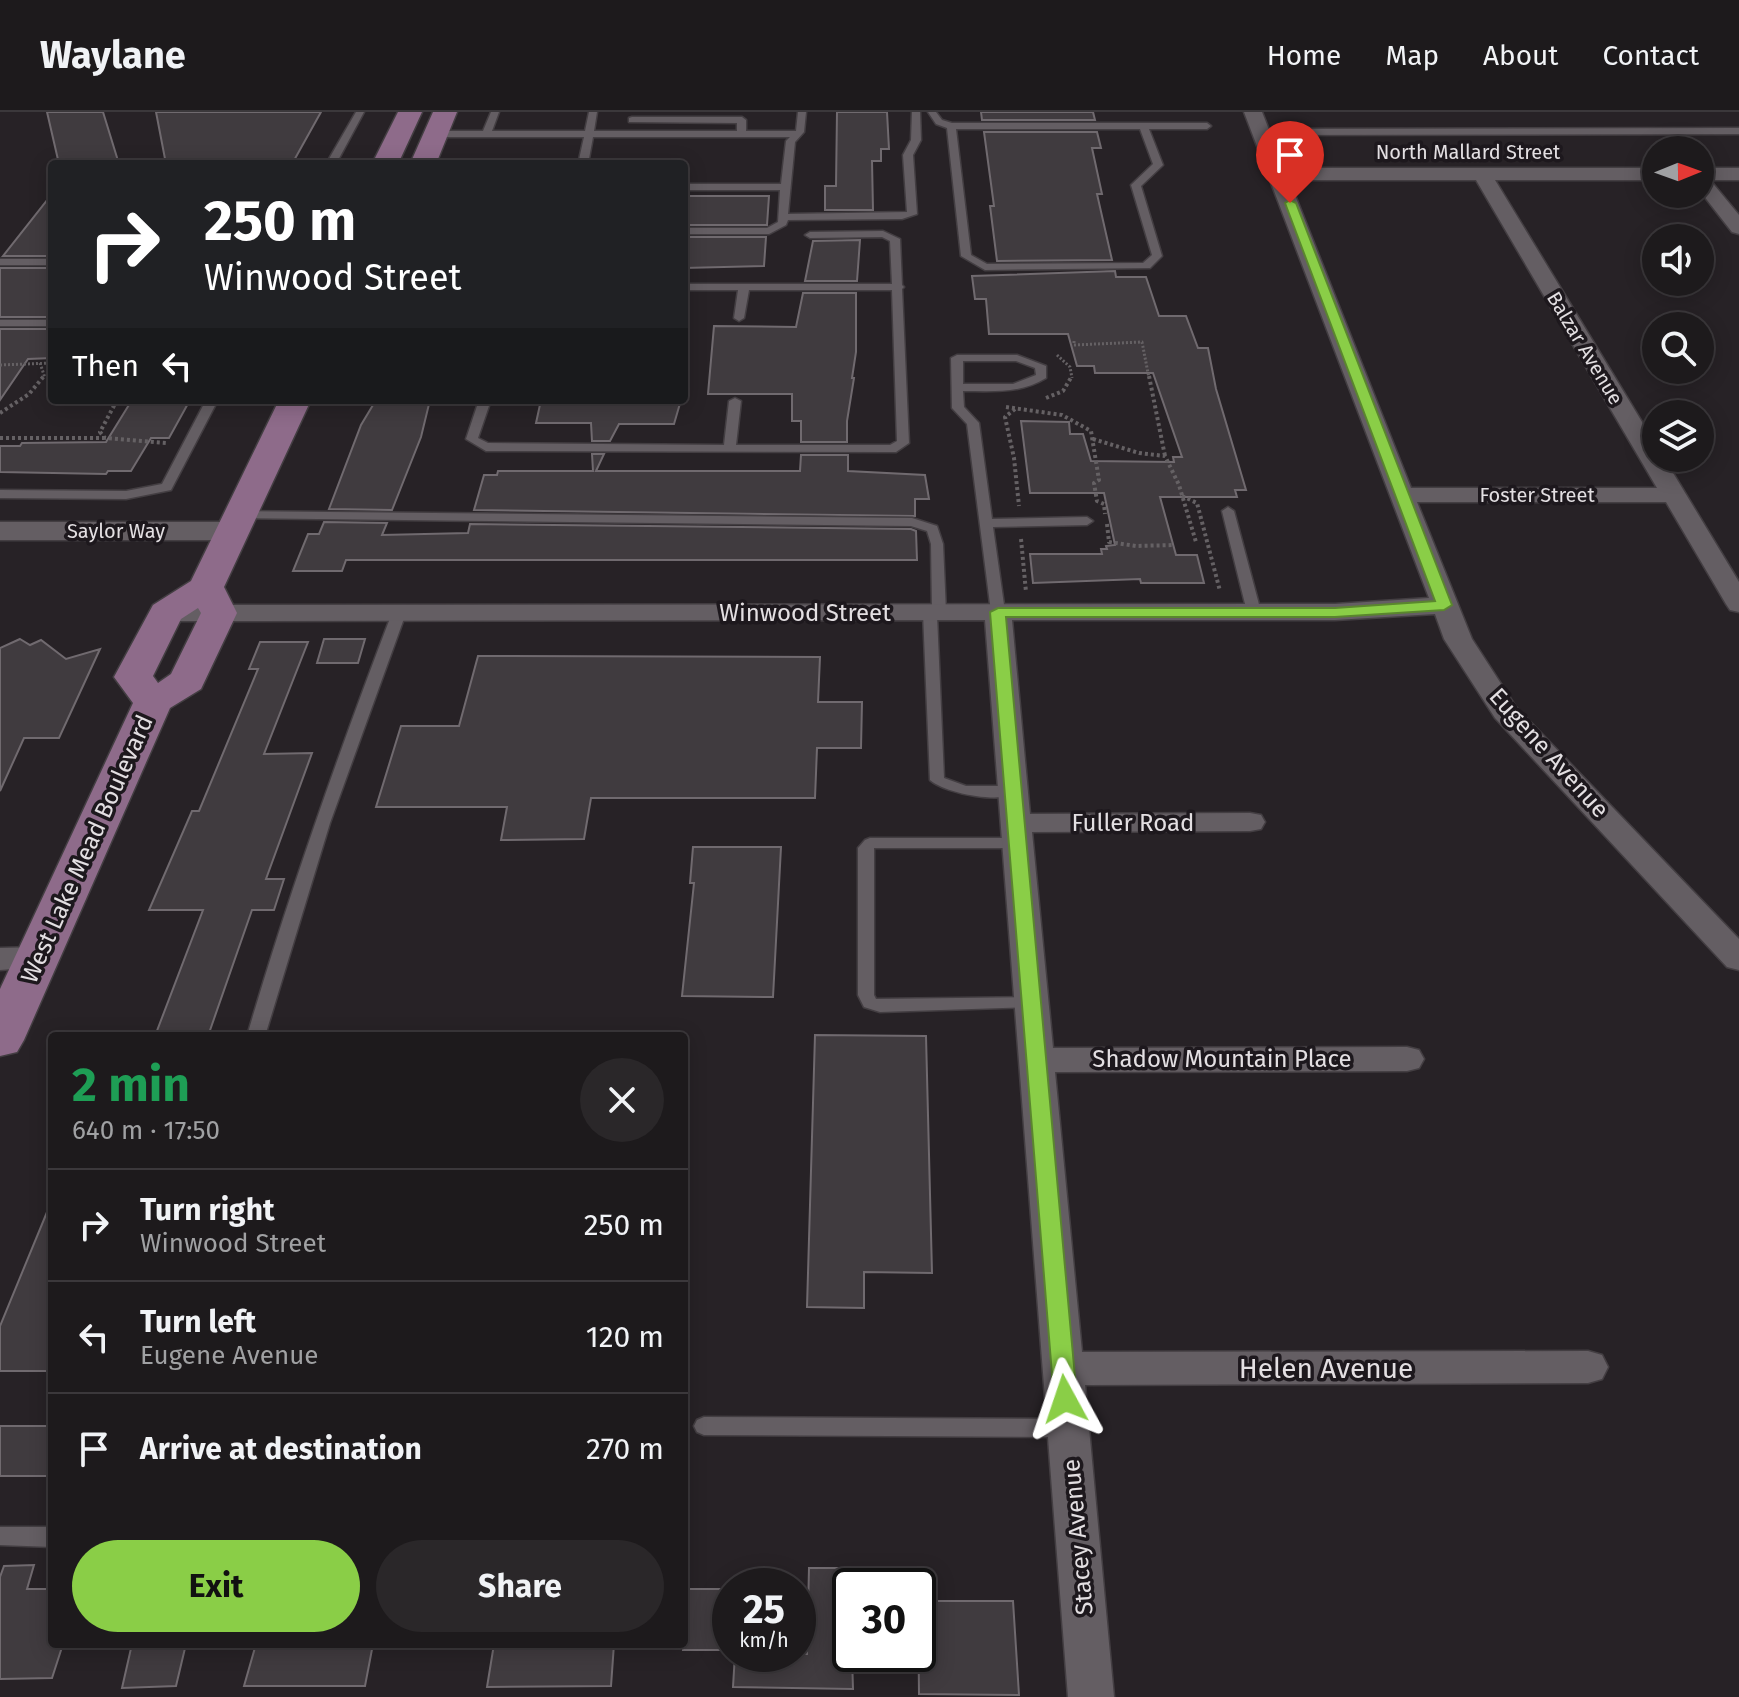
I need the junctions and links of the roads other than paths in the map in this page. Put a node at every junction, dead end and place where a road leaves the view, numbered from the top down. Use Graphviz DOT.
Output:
graph roads {
  1 [pos="360,112"];
  2 [pos="410,112"];
  3 [pos="495,112"];
  4 [pos="593,112"];
  5 [pos="802,112"];
  6 [pos="916,112"];
  7 [pos="932,112"];
  8 [pos="1060,112"];
  9 [pos="632,116"];
  10 [pos="1257,122"];
  11 [pos="440,123"];
  12 [pos="951,126"];
  13 [pos="1064,126"];
  14 [pos="1144,126"];
  15 [pos="1207,126"];
  16 [pos="1739,131"];
  17 [pos="487,134"];
  18 [pos="627,134"];
  19 [pos="741,134"];
  20 [pos="798,134"];
  21 [pos="589,135"];
  22 [pos="333,160"];
  23 [pos="387,160"];
  24 [pos="425,160"];
  25 [pos="584,160"];
  26 [pos="1279,174"];
  27 [pos="1482,174"];
  28 [pos="1642,174"];
  29 [pos="1739,174"];
  30 [pos="1714,176"];
  31 [pos="688,187"];
  32 [pos="785,187"];
  33 [pos="1714,195"];
  34 [pos="784,217"];
  35 [pos="1739,228"];
  36 [pos="688,231"];
  37 [pos="810,235"];
  38 [pos="0,262"];
  39 [pos="48,262"];
  40 [pos="688,287"];
  41 [pos="744,287"];
  42 [pos="899,287"];
  43 [pos="739,318"];
  44 [pos="0,323"];
  45 [pos="48,323"];
  46 [pos="957,387"];
  47 [pos="735,401"];
  48 [pos="210,404"];
  49 [pos="293,404"];
  50 [pos="484,404"];
  51 [pos="730,448"];
  52 [pos="0,494"];
  53 [pos="1401,495"];
  54 [pos="1672,495"];
  55 [pos="1228,511"];
  56 [pos="1087,521"];
  57 [pos="236,523"];
  58 [pos="986,523"];
  59 [pos="0,531"];
  60 [pos="213,600"];
  61 [pos="1739,604"];
  62 [pos="997,605"];
  63 [pos="1444,605"];
  64 [pos="935,612"];
  65 [pos="1254,612"];
  66 [pos="399,613"];
  67 [pos="153,702"];
  68 [pos="1016,819"];
  69 [pos="1250,822"];
  70 [pos="19,958"];
  71 [pos="1739,959"];
  72 [pos="1031,1003"];
  73 [pos="257,1032"];
  74 [pos="0,1040"];
  75 [pos="1407,1059"];
  76 [pos="1036,1060"];
  77 [pos="1588,1367"];
  78 [pos="1063,1369"];
  79 [pos="704,1426"];
  80 [pos="1068,1428"];
  81 [pos="0,1536"];
  82 [pos="48,1537"];
  83 [pos="1091,1697"];
  1 -- 22 [label="lane"];
  2 -- 23 [label="main road"];
  3 -- 17 [label="lane"];
  4 -- 21 [label="lane"];
  5 -- 20 [label="lane"];
  6 -- 34 [label="lane"];
  7 -- 12 [label="lane"];
  8 -- 13 [label="lane"];
  9 -- 18 [label="lane"];
  9 -- 19 [label="lane"];
  10 -- 16 [label="lane"];
  10 -- 26 [label="street, Eugene Avenue"];
  11 -- 17 [label="lane"];
  11 -- 24 [label="main road"];
  12 -- 13 [label="lane"];
  12 -- 14 [label="lane"];
  13 -- 14 [label="lane"];
  14 -- 15 [label="lane"];
  17 -- 21 [label="lane"];
  18 -- 19 [label="lane"];
  18 -- 21 [label="lane"];
  19 -- 20 [label="lane"];
  20 -- 32 [label="lane"];
  21 -- 25 [label="lane"];
  26 -- 27 [label="street, North Mallard Street"];
  26 -- 53 [label="street, Eugene Avenue"];
  27 -- 28 [label="street, North Mallard Street"];
  27 -- 54 [label="street, Balzar Avenue"];
  29 -- 30 [label="street"];
  31 -- 32 [label="lane"];
  32 -- 34 [label="lane"];
  33 -- 35 [label="street"];
  34 -- 36 [label="lane"];
  37 -- 42 [label="lane"];
  38 -- 39 [label="lane"];
  40 -- 41 [label="lane"];
  41 -- 42 [label="lane"];
  41 -- 43 [label="lane"];
  42 -- 51 [label="lane"];
  44 -- 45 [label="lane"];
  46 -- 46 [label="lane"];
  46 -- 58 [label="lane"];
  47 -- 51 [label="lane"];
  48 -- 52 [label="lane"];
  49 -- 57 [label="main road, West Lake Mead Boulevard"];
  50 -- 51 [label="lane"];
  53 -- 54 [label="street, Foster Street"];
  53 -- 63 [label="street, Eugene Avenue"];
  54 -- 61 [label="street, Balzar Avenue"];
  55 -- 65 [label="lane"];
  56 -- 58 [label="lane"];
  57 -- 59 [label="street, Saylor Way"];
  57 -- 60 [label="main road, West Lake Mead Boulevard"];
  57 -- 64 [label="lane"];
  58 -- 62 [label="lane"];
  60 -- 66 [label="street, Winwood Street"];
  60 -- 67 [label="main road, West Lake Mead Boulevard"];
  60 -- 67 [label="main road, West Lake Mead Boulevard"];
  62 -- 64 [label="street, Winwood Street"];
  62 -- 65 [label="street, Winwood Street"];
  62 -- 68 [label="street, Stacey Avenue"];
  63 -- 65 [label="street, Winwood Street"];
  63 -- 71 [label="street, Eugene Avenue"];
  64 -- 66 [label="street, Winwood Street"];
  64 -- 68 [label="lane"];
  66 -- 73 [label="lane"];
  67 -- 70 [label="main road, West Lake Mead Boulevard"];
  68 -- 69 [label="street, Fuller Road"];
  68 -- 72 [label="street, Stacey Avenue"];
  68 -- 72 [label="lane"];
  70 -- 74 [label="main road, West Lake Mead Boulevard"];
  72 -- 76 [label="street, Stacey Avenue"];
  75 -- 76 [label="street, Shadow Mountain Place"];
  76 -- 78 [label="street, Stacey Avenue"];
  77 -- 78 [label="street, Helen Avenue"];
  78 -- 80 [label="street, Stacey Avenue"];
  79 -- 80 [label="lane"];
  80 -- 83 [label="street, Stacey Avenue"];
  81 -- 82 [label="lane"];
}
